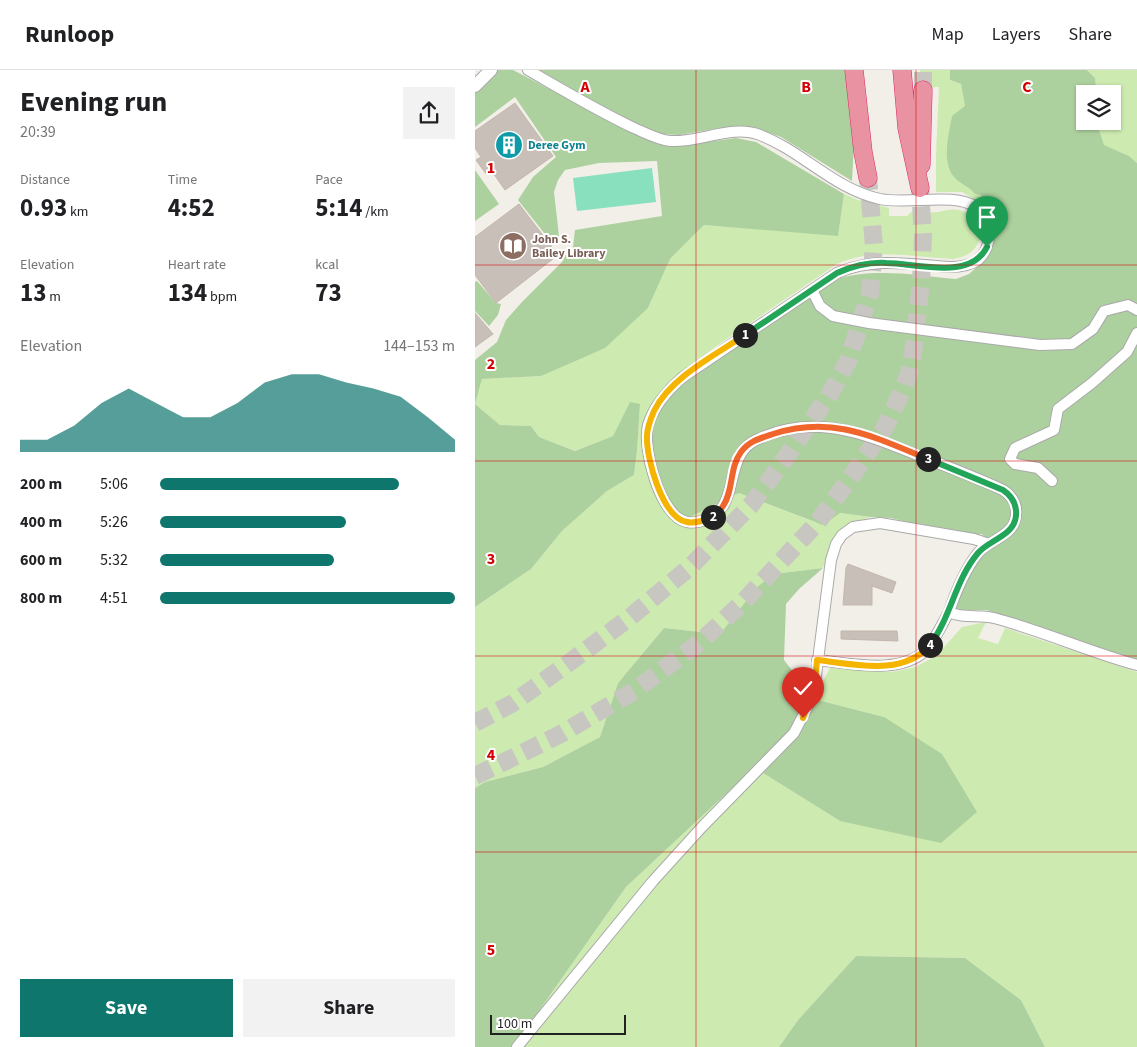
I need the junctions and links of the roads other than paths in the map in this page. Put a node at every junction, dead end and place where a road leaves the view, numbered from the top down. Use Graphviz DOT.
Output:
graph roads {
  1 [pos="491,70"];
  2 [pos="528,70"];
  3 [pos="854,70"];
  4 [pos="864,70"];
  5 [pos="897,70"];
  6 [pos="902,70"];
  7 [pos="475,86"];
  8 [pos="902,88"];
  9 [pos="923,90"];
  10 [pos="812,290"];
  11 [pos="1137,310"];
  12 [pos="1137,333"];
  13 [pos="1052,482"];
  14 [pos="989,544"];
  15 [pos="949,612"];
  16 [pos="817,660"];
  17 [pos="1137,665"];
  18 [pos="517,1047"];
  1 -- 7 [label="street"];
  2 -- 10 [label="street"];
  3 -- 4 [label="highway"];
  5 -- 8 [label="highway"];
  6 -- 8 [label="highway"];
  8 -- 9 [label="highway"];
  10 -- 11 [label="street"];
  10 -- 14 [label="street"];
  12 -- 13 [label="street"];
  14 -- 15 [label="street"];
  14 -- 16 [label="street"];
  15 -- 16 [label="street"];
  15 -- 17 [label="street"];
  16 -- 18 [label="street"];
}
